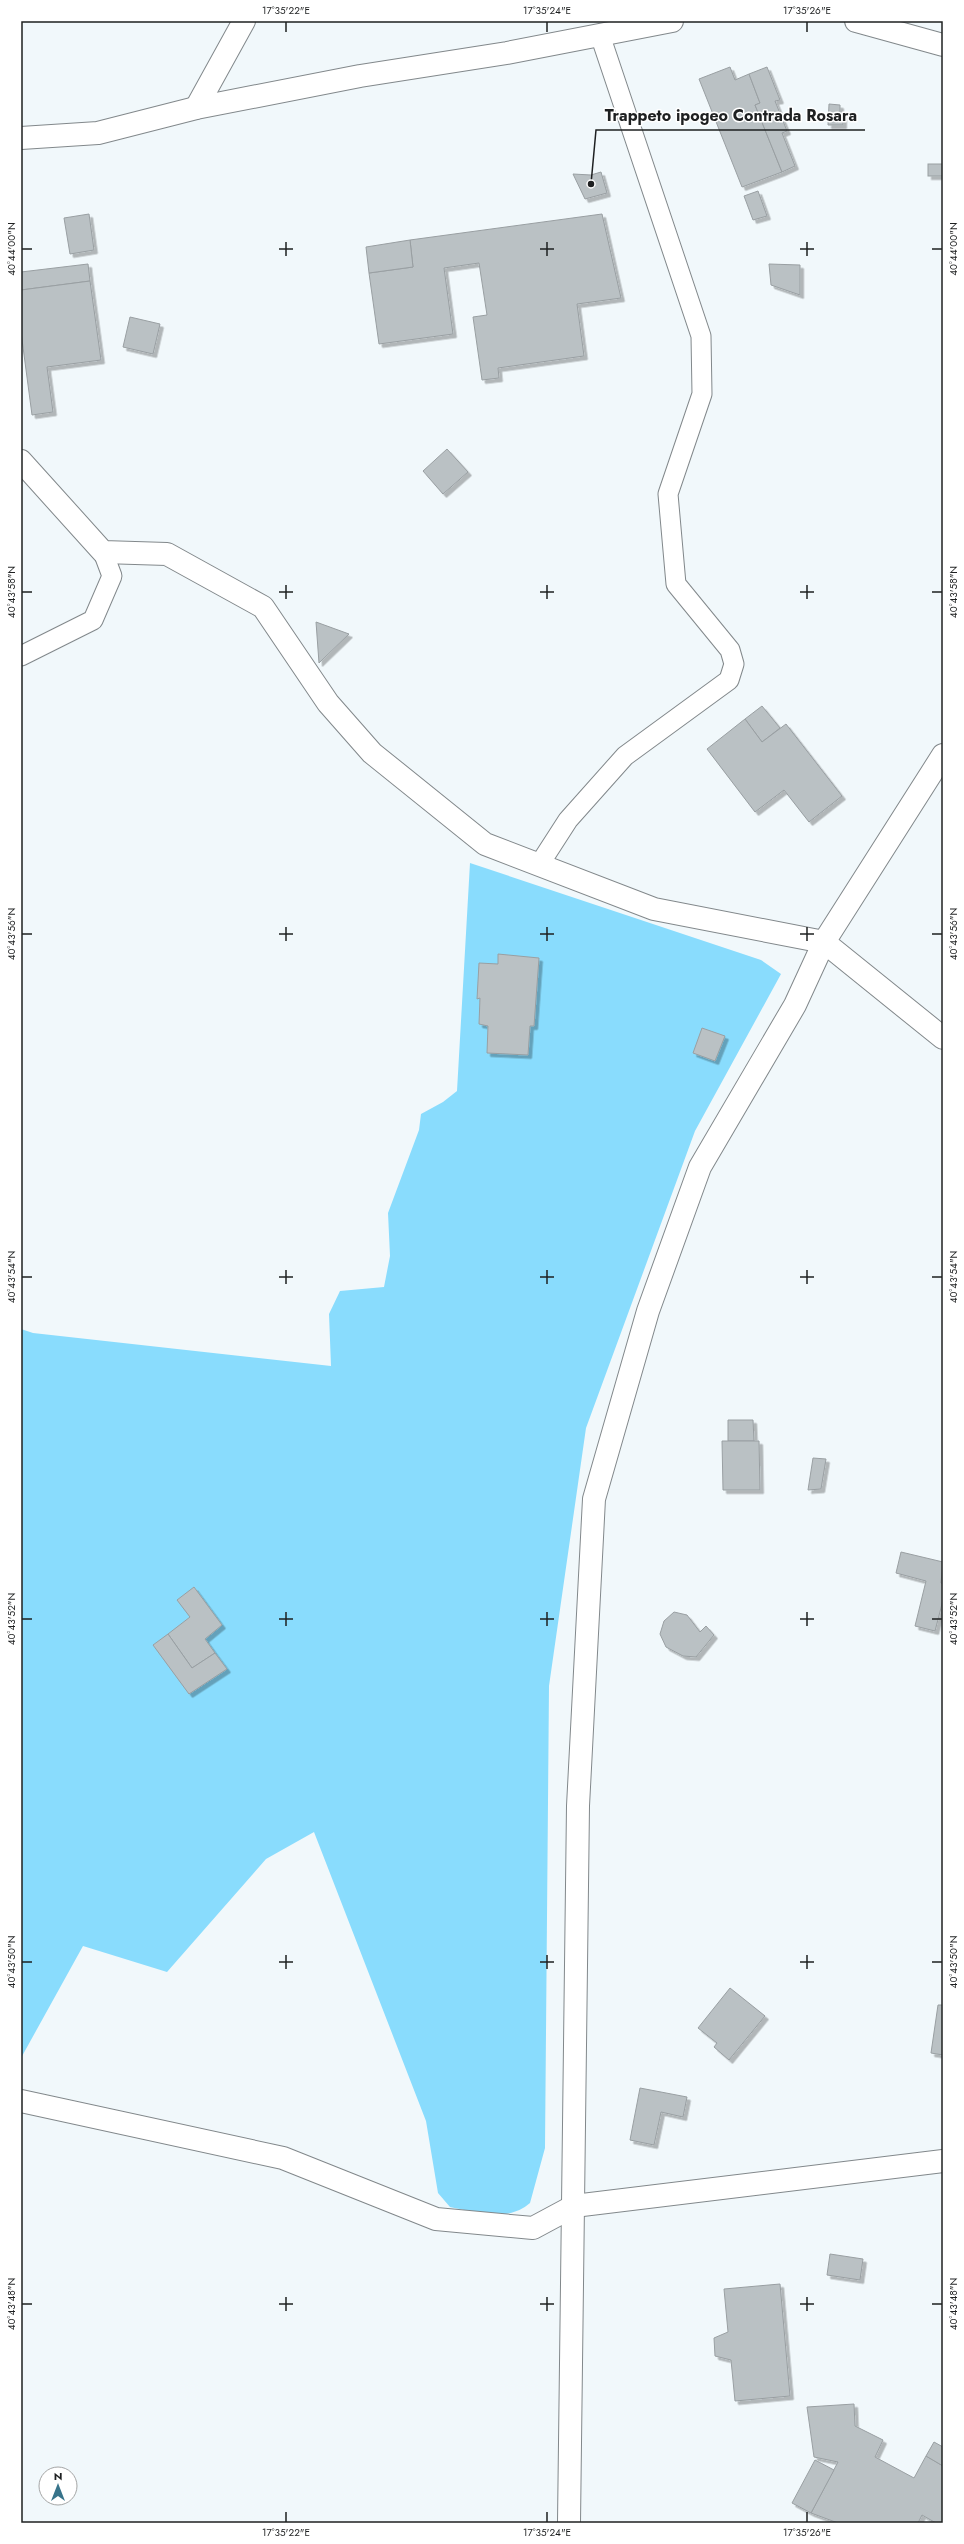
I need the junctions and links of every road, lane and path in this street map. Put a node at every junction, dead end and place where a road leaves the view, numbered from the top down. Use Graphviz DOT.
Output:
graph roads {
  1 [pos="244,21"];
  2 [pos="672,21"];
  3 [pos="856,21"];
  4 [pos="600,36"];
  5 [pos="943,45"];
  6 [pos="196,108"];
  7 [pos="21,138"];
  8 [pos="21,461"];
  9 [pos="103,552"];
  10 [pos="21,656"];
  11 [pos="943,755"];
  12 [pos="539,865"];
  13 [pos="824,942"];
  14 [pos="943,1038"];
  15 [pos="21,2101"];
  16 [pos="943,2161"];
  17 [pos="574,2206"];
  18 [pos="569,2523"];
  1 -- 6 [label="street"];
  2 -- 4 [label="street"];
  3 -- 5 [label="street"];
  4 -- 6 [label="street"];
  4 -- 12 [label="lane"];
  6 -- 7 [label="street"];
  8 -- 9 [label="street"];
  9 -- 10 [label="lane"];
  9 -- 12 [label="street"];
  11 -- 13 [label="street"];
  12 -- 13 [label="street"];
  13 -- 14 [label="street"];
  13 -- 17 [label="street"];
  15 -- 17 [label="street"];
  16 -- 17 [label="street"];
  17 -- 18 [label="street"];
}
